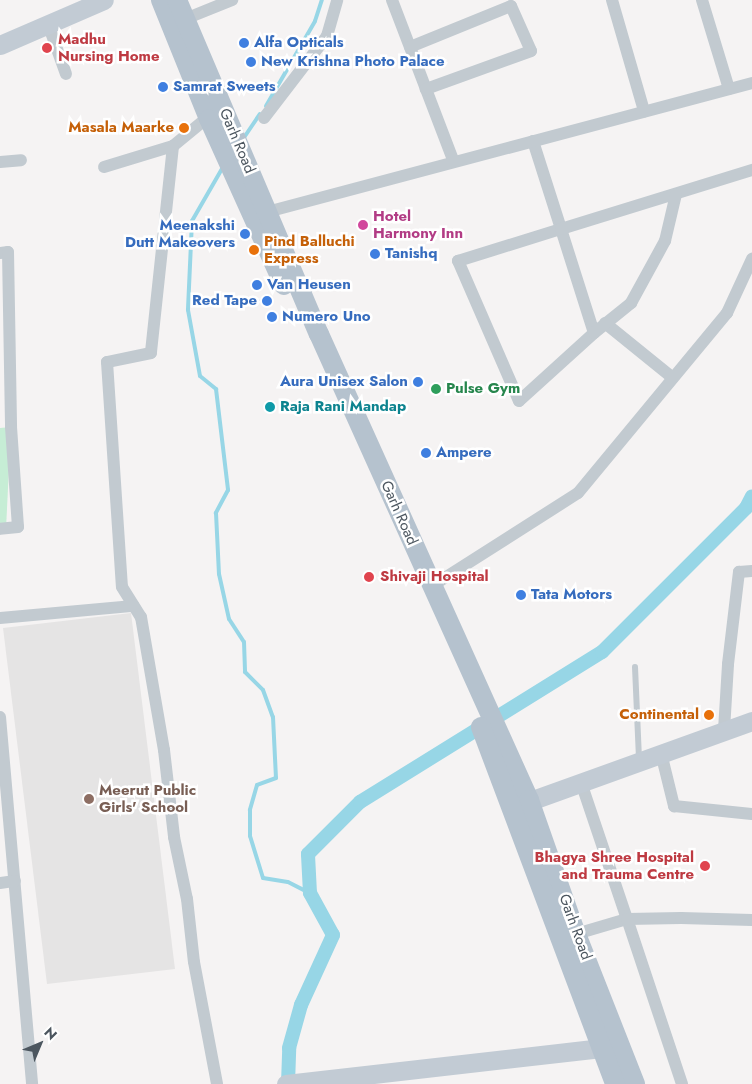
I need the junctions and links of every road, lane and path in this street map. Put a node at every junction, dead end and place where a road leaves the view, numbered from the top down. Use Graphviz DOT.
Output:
graph roads {
  1 [pos="104,0"];
  2 [pos="161,0"];
  3 [pos="177,0"];
  4 [pos="232,0"];
  5 [pos="337,0"];
  6 [pos="392,0"];
  7 [pos="612,0"];
  8 [pos="702,0"];
  9 [pos="185,19"];
  10 [pos="48,24"];
  11 [pos="0,45"];
  12 [pos="410,47"];
  13 [pos="66,74"];
  14 [pos="752,83"];
  15 [pos="426,89"];
  16 [pos="729,89"];
  17 [pos="644,111"];
  18 [pos="218,118"];
  19 [pos="264,118"];
  20 [pos="533,141"];
  21 [pos="173,146"];
  22 [pos="21,160"];
  23 [pos="0,162"];
  24 [pos="454,162"];
  25 [pos="104,167"];
  26 [pos="752,170"];
  27 [pos="676,194"];
  28 [pos="260,215"];
  29 [pos="561,229"];
  30 [pos="0,253"];
  31 [pos="752,258"];
  32 [pos="606,324"];
  33 [pos="594,333"];
  34 [pos="673,378"];
  35 [pos="6,428"];
  36 [pos="386,497"];
  37 [pos="0,529"];
  38 [pos="752,571"];
  39 [pos="432,586"];
  40 [pos="133,606"];
  41 [pos="0,618"];
  42 [pos="635,666"];
  43 [pos="473,693"];
  44 [pos="0,717"];
  45 [pos="752,720"];
  46 [pos="724,730"];
  47 [pos="660,753"];
  48 [pos="639,761"];
  49 [pos="581,782"];
  50 [pos="521,804"];
  51 [pos="752,814"];
  52 [pos="15,881"];
  53 [pos="0,883"];
  54 [pos="627,919"];
  55 [pos="752,920"];
  56 [pos="576,934"];
  57 [pos="611,1047"];
  58 [pos="32,1084"];
  59 [pos="217,1084"];
  60 [pos="286,1084"];
  61 [pos="615,1084"];
  62 [pos="635,1084"];
  63 [pos="682,1084"];
  1 -- 10 [label="street"];
  2 -- 18 [label="main road, Garh Road"];
  3 -- 9 [label="main road, Garh Road"];
  4 -- 9 [label="street"];
  5 -- 19 [label="street"];
  6 -- 12 [label="street"];
  7 -- 17 [label="street"];
  8 -- 16 [label="street"];
  9 -- 18 [label="main road, Garh Road"];
  10 -- 11 [label="street"];
  10 -- 13 [label="street"];
  12 -- 15 [label="street"];
  12 -- 15 [label="street"];
  14 -- 16 [label="street"];
  15 -- 24 [label="street"];
  16 -- 17 [label="street"];
  17 -- 20 [label="street"];
  18 -- 21 [label="street"];
  18 -- 28 [label="main road, Garh Road"];
  20 -- 24 [label="street"];
  20 -- 29 [label="street"];
  21 -- 25 [label="street"];
  21 -- 40 [label="street"];
  22 -- 23 [label="street"];
  24 -- 28 [label="street"];
  26 -- 27 [label="street"];
  27 -- 29 [label="street"];
  27 -- 32 [label="street"];
  28 -- 36 [label="main road, Garh Road"];
  29 -- 33 [label="street"];
  29 -- 33 [label="street"];
  30 -- 35 [label="street"];
  31 -- 34 [label="street"];
  32 -- 33 [label="street"];
  32 -- 34 [label="street"];
  34 -- 39 [label="street"];
  35 -- 37 [label="street"];
  36 -- 39 [label="main road, Garh Road"];
  36 -- 43 [label="main road, Garh Road"];
  38 -- 46 [label="street"];
  39 -- 43 [label="main road, Garh Road"];
  40 -- 41 [label="street"];
  40 -- 59 [label="street"];
  42 -- 48 [label="lane"];
  43 -- 50 [label="main road, Garh Road"];
  44 -- 52 [label="street"];
  45 -- 46 [label="street"];
  46 -- 47 [label="street"];
  47 -- 48 [label="street"];
  47 -- 51 [label="street"];
  48 -- 49 [label="street"];
  49 -- 50 [label="street"];
  49 -- 54 [label="street"];
  50 -- 56 [label="main road, Garh Road"];
  50 -- 57 [label="main road, Garh Road"];
  52 -- 53 [label="street"];
  52 -- 58 [label="street"];
  54 -- 55 [label="street"];
  54 -- 56 [label="street"];
  54 -- 63 [label="street"];
  56 -- 57 [label="main road, Garh Road"];
  57 -- 60 [label="street"];
  57 -- 61 [label="main road, Garh Road"];
  57 -- 62 [label="main road, Garh Road"];
}
